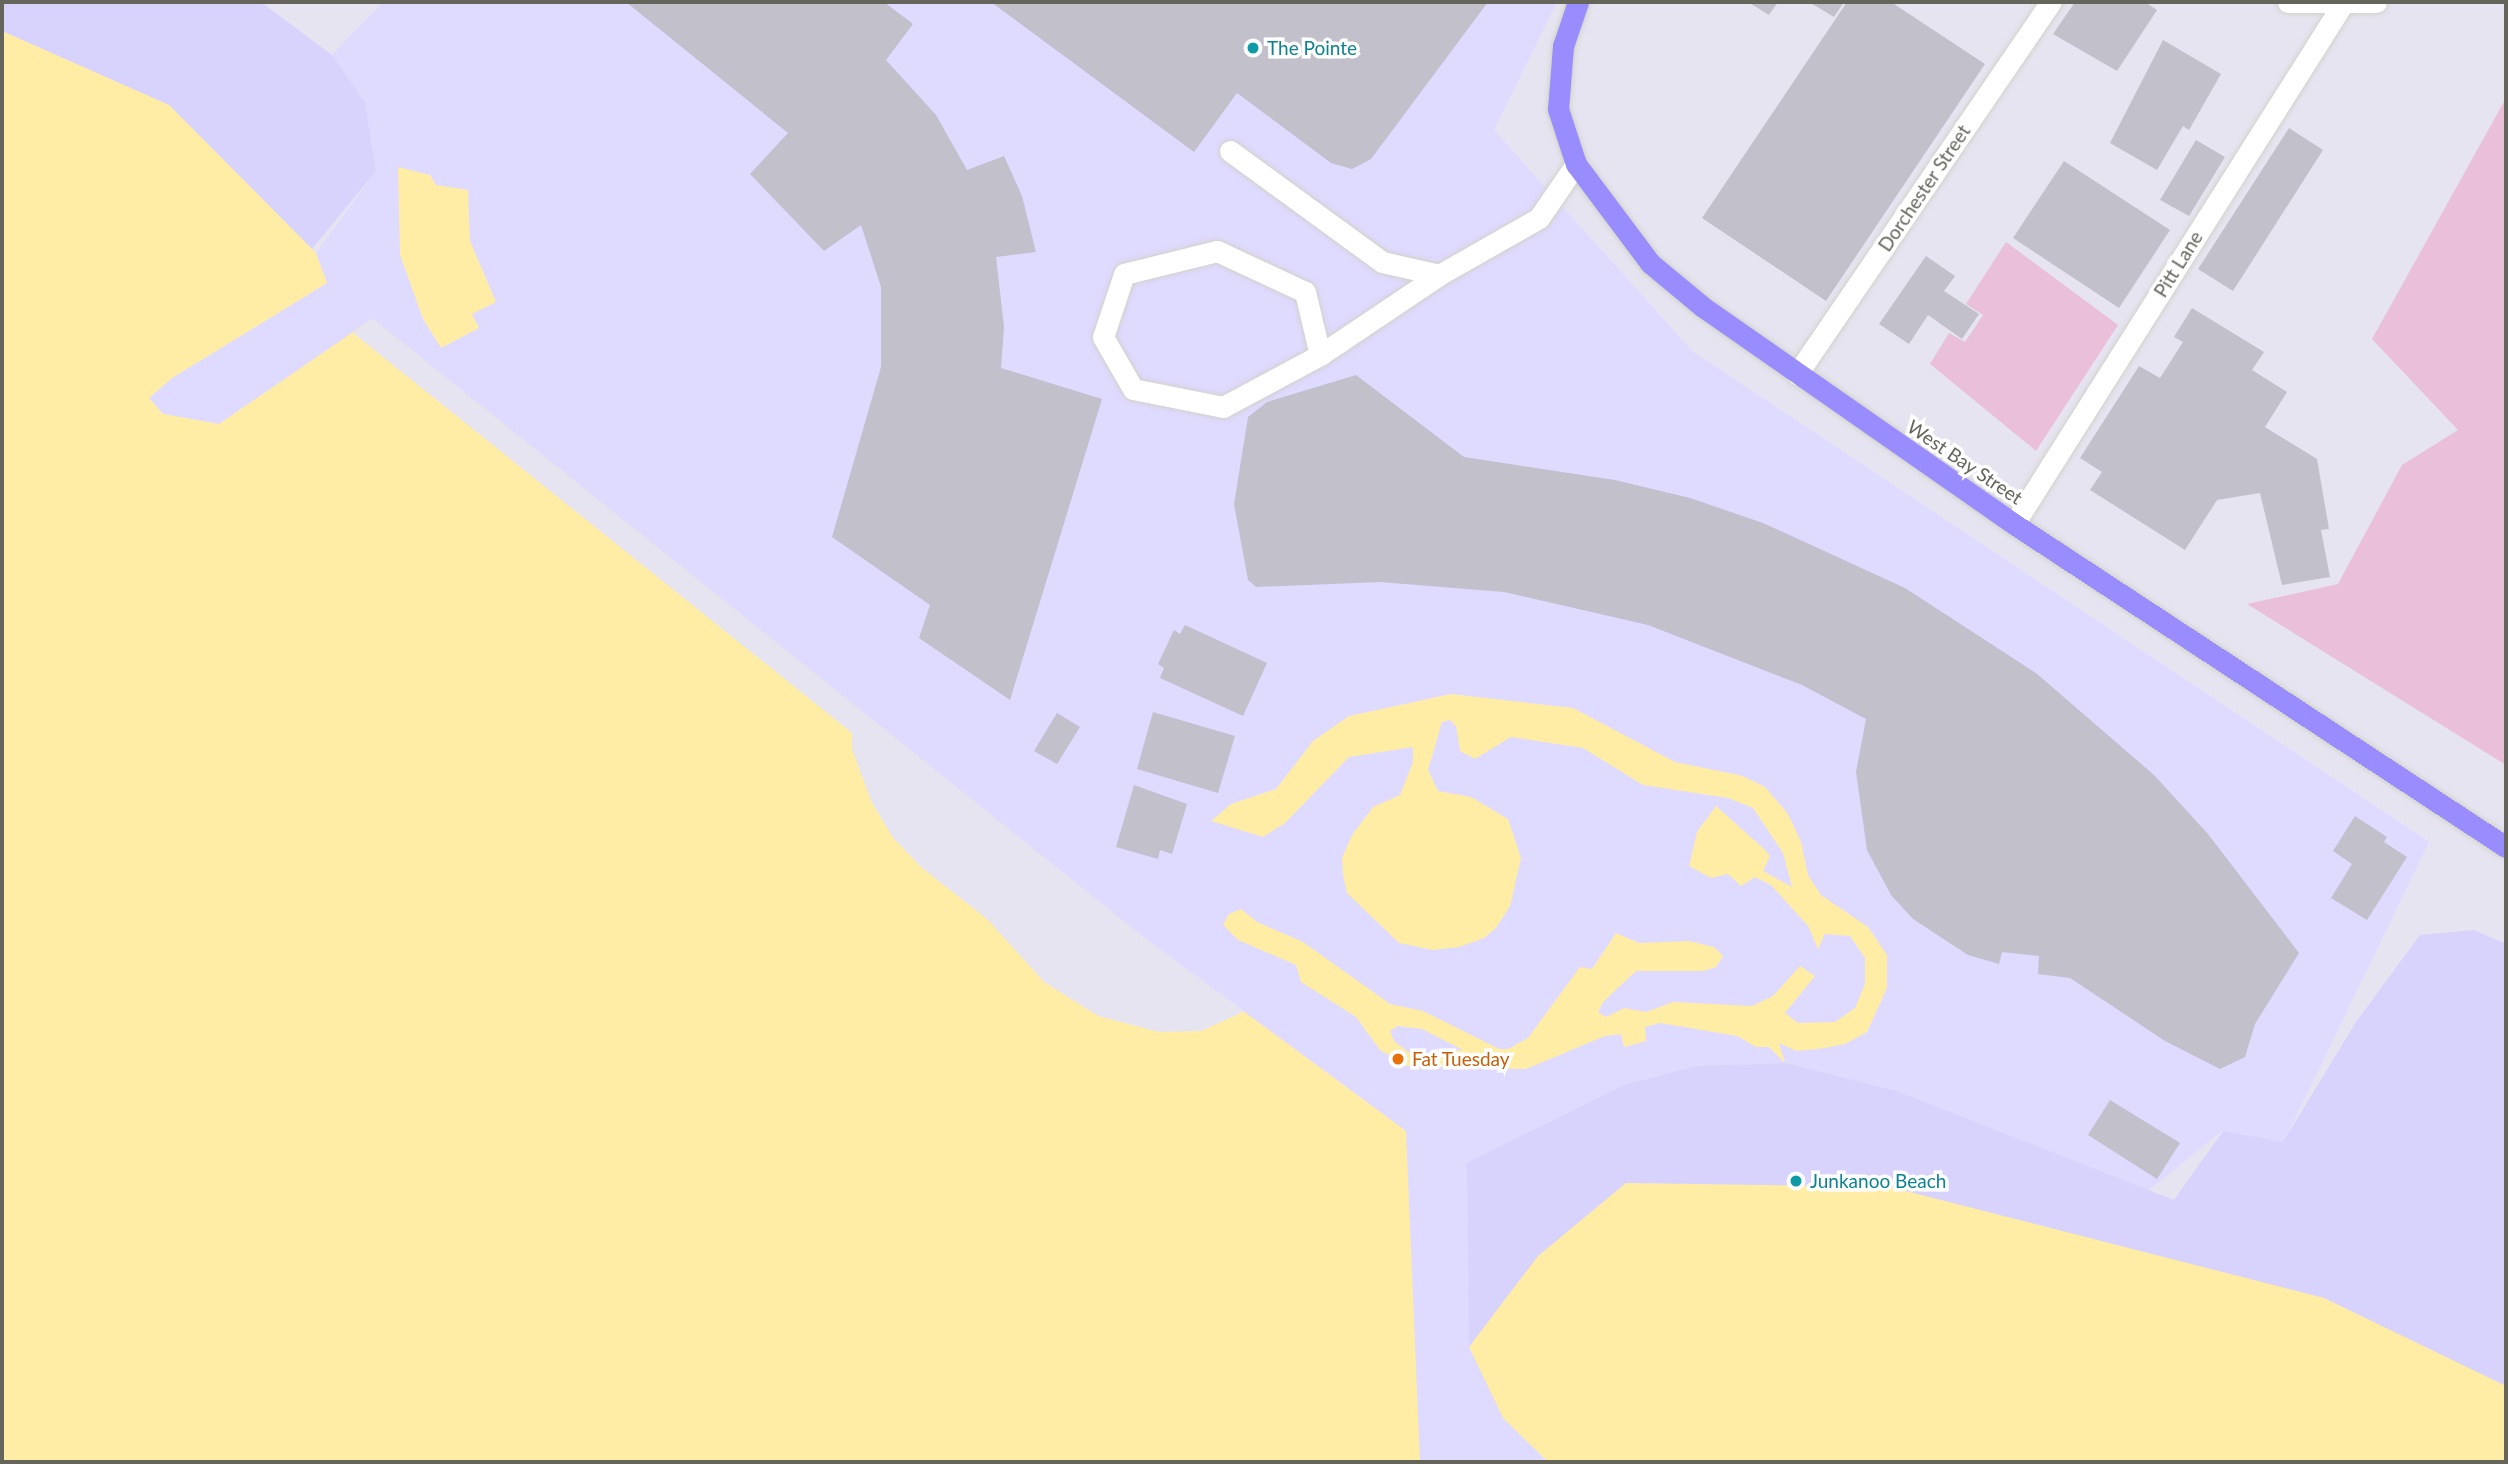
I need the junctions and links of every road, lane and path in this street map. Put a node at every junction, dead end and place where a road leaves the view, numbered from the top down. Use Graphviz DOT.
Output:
graph roads {
  1 [pos="1578,2"];
  2 [pos="2051,2"];
  3 [pos="2288,2"];
  4 [pos="2376,2"];
  5 [pos="2342,5"];
  6 [pos="1230,151"];
  7 [pos="1576,164"];
  8 [pos="1439,275"];
  9 [pos="1320,355"];
  10 [pos="1797,374"];
  11 [pos="2014,524"];
  12 [pos="2506,847"];
  1 -- 7 [label="highway, West Bay Street"];
  2 -- 10 [label="street, Dorchester Street"];
  3 -- 5 [label="street"];
  4 -- 5 [label="street"];
  5 -- 11 [label="street, Pitt Lane"];
  6 -- 8 [label="street"];
  7 -- 8 [label="street"];
  7 -- 10 [label="highway, West Bay Street"];
  8 -- 9 [label="street"];
  9 -- 9 [label="street"];
  10 -- 11 [label="highway, West Bay Street"];
  11 -- 12 [label="highway, West Bay Street"];
}
